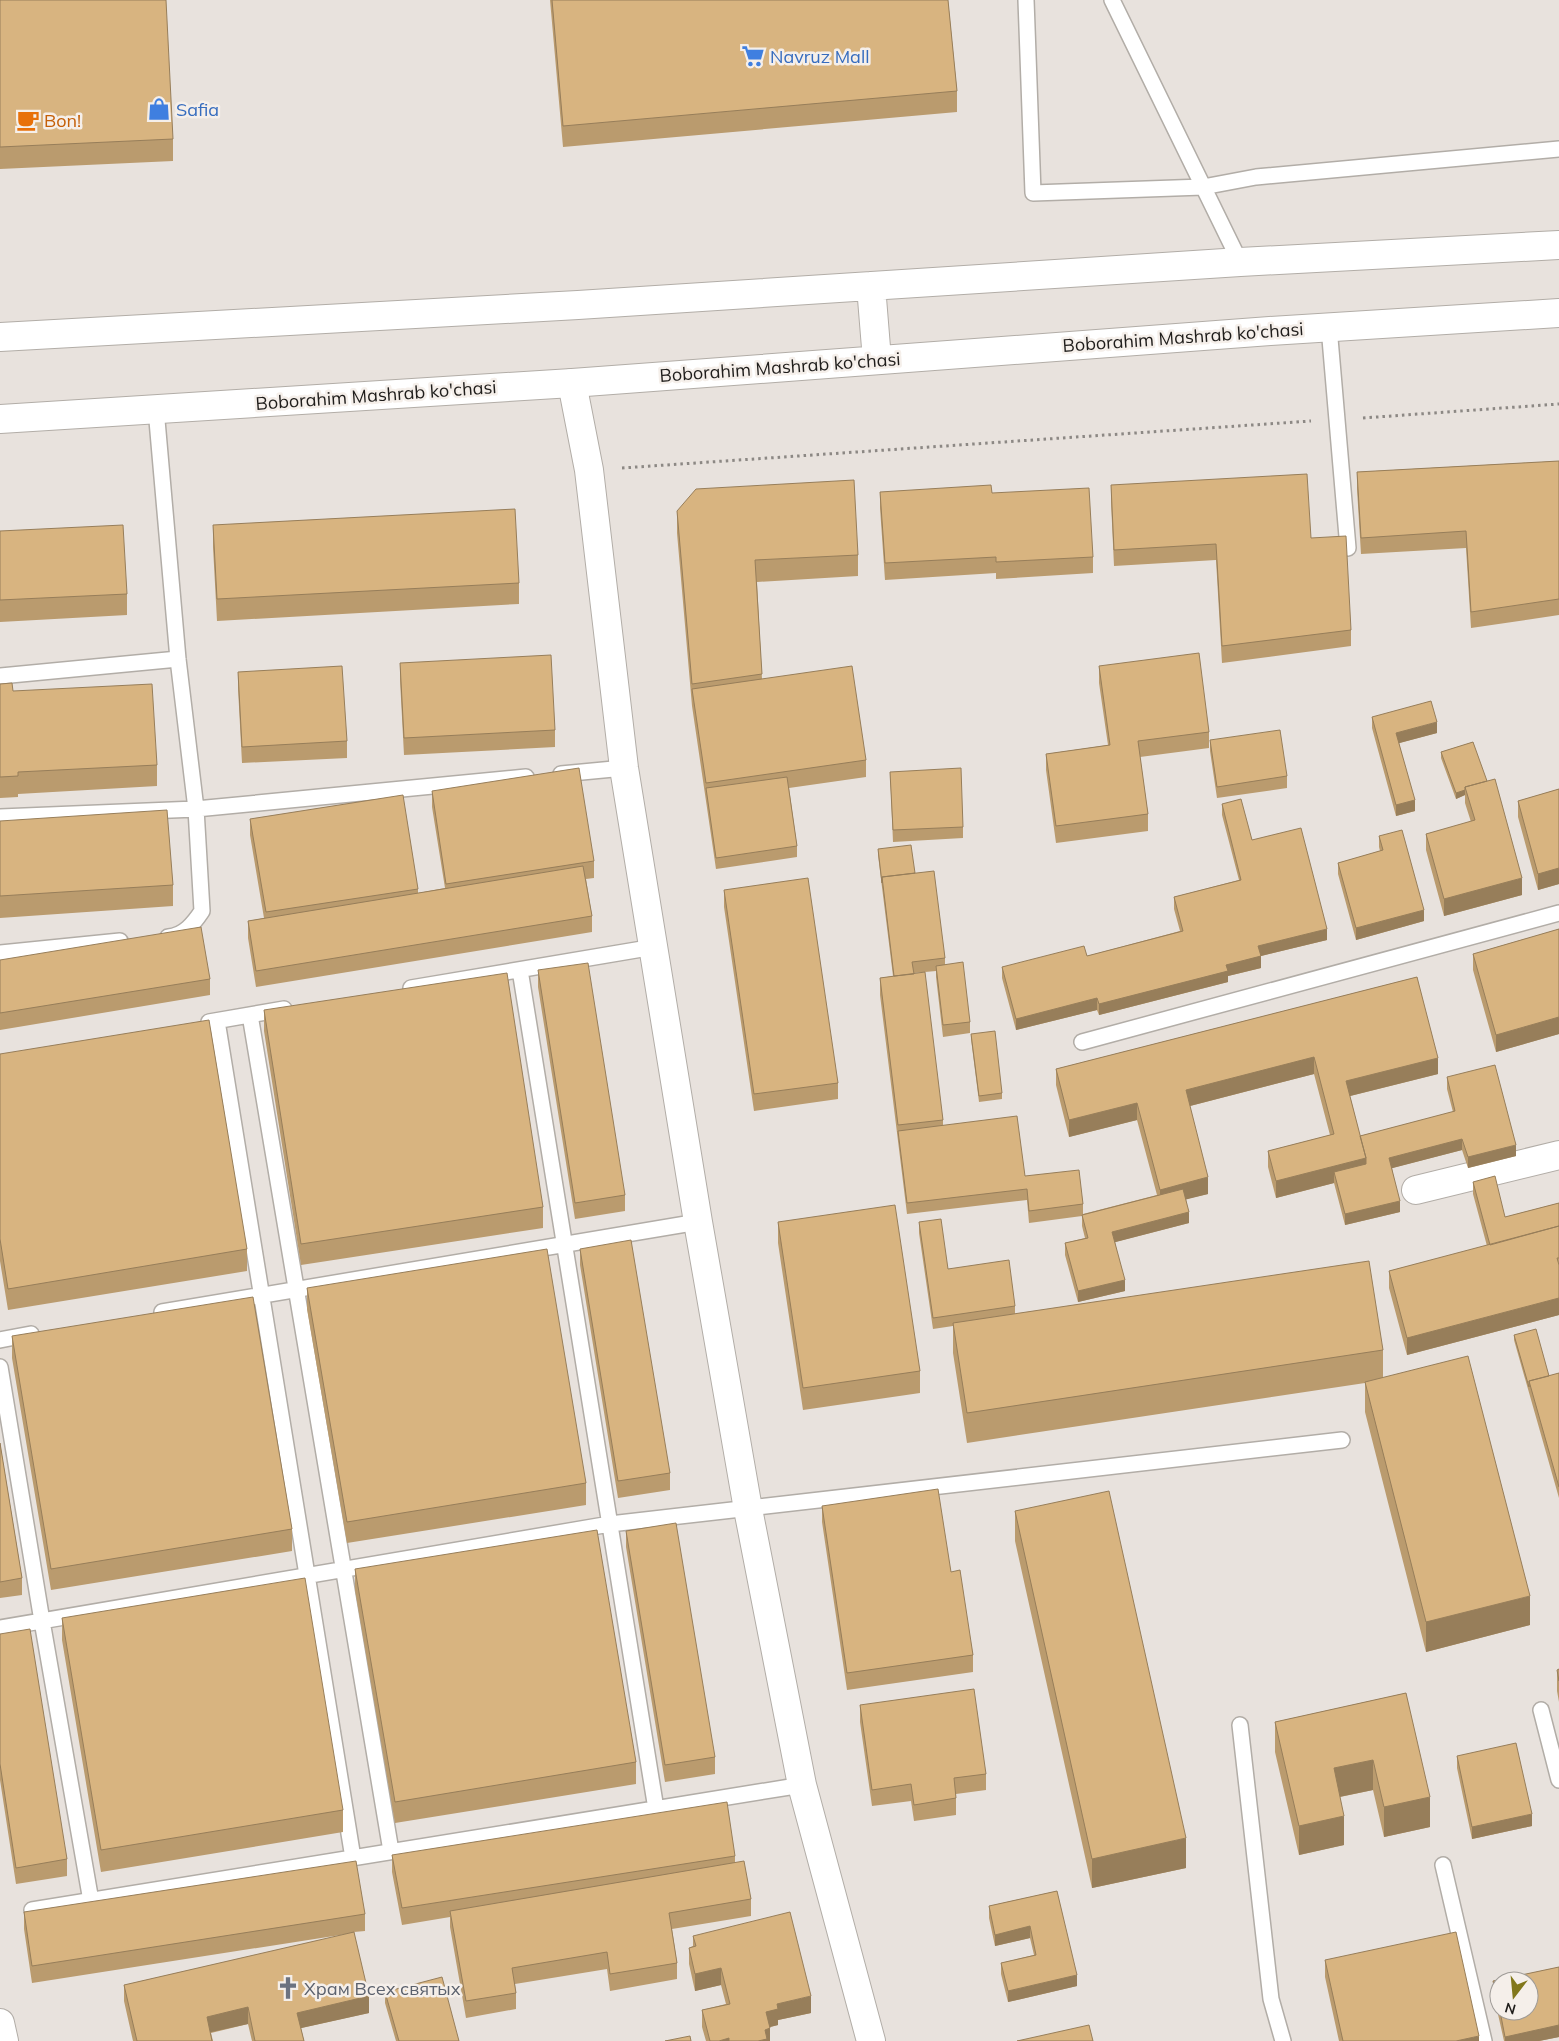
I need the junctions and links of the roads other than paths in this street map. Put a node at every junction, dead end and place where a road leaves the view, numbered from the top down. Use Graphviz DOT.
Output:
graph roads {
  1 [pos="1026,0"];
  2 [pos="1112,0"];
  3 [pos="1559,149"];
  4 [pos="1203,187"];
  5 [pos="1559,245"];
  6 [pos="1240,262"];
  7 [pos="871,286"];
  8 [pos="1559,313"];
  9 [pos="1329,327"];
  10 [pos="0,337"];
  11 [pos="876,360"];
  12 [pos="572,383"];
  13 [pos="156,410"];
  14 [pos="0,419"];
  15 [pos="1348,548"];
  16 [pos="178,659"];
  17 [pos="0,676"];
  18 [pos="624,768"];
  19 [pos="196,809"];
  20 [pos="0,817"];
  21 [pos="1559,912"];
  22 [pos="154,938"];
  23 [pos="134,940"];
  24 [pos="654,947"];
  25 [pos="0,953"];
  26 [pos="520,970"];
  27 [pos="395,991"];
  28 [pos="298,1007"];
  29 [pos="250,1015"];
  30 [pos="217,1021"];
  31 [pos="197,1024"];
  32 [pos="1082,1042"];
  33 [pos="1559,1155"];
  34 [pos="1416,1190"];
  35 [pos="698,1222"];
  36 [pos="564,1245"];
  37 [pos="296,1290"];
  38 [pos="261,1296"];
  39 [pos="145,1315"];
  40 [pos="48,1331"];
  41 [pos="0,1340"];
  42 [pos="0,1367"];
  43 [pos="1342,1440"];
  44 [pos="748,1509"];
  45 [pos="610,1524"];
  46 [pos="344,1570"];
  47 [pos="307,1576"];
  48 [pos="42,1621"];
  49 [pos="0,1628"];
  50 [pos="1541,1710"];
  51 [pos="1240,1725"];
  52 [pos="1559,1780"];
  53 [pos="802,1785"];
  54 [pos="656,1809"];
  55 [pos="391,1851"];
  56 [pos="353,1858"];
  57 [pos="1444,1865"];
  58 [pos="91,1901"];
  59 [pos="32,1910"];
  60 [pos="0,2023"];
  61 [pos="4,2041"];
  62 [pos="871,2041"];
  63 [pos="1283,2041"];
  64 [pos="1484,2041"];
  1 -- 4 [label="lane"];
  2 -- 4 [label="lane"];
  3 -- 4 [label="lane"];
  4 -- 6 [label="lane"];
  5 -- 6 [label="main road"];
  6 -- 7 [label="main road"];
  7 -- 10 [label="main road"];
  7 -- 11 [label="main road"];
  8 -- 9 [label="main road, Boborahim Mashrab ko'chasi"];
  9 -- 11 [label="main road, Boborahim Mashrab ko'chasi"];
  9 -- 15 [label="lane"];
  11 -- 12 [label="main road, Boborahim Mashrab ko'chasi"];
  12 -- 13 [label="main road, Boborahim Mashrab ko'chasi"];
  12 -- 18 [label="main road"];
  13 -- 14 [label="main road, Boborahim Mashrab ko'chasi"];
  13 -- 16 [label="lane"];
  16 -- 17 [label="lane"];
  16 -- 19 [label="lane"];
  18 -- 19 [label="lane"];
  18 -- 24 [label="main road"];
  19 -- 20 [label="lane"];
  19 -- 22 [label="lane"];
  21 -- 32 [label="lane"];
  23 -- 25 [label="lane"];
  24 -- 26 [label="lane"];
  24 -- 35 [label="main road"];
  26 -- 27 [label="lane"];
  26 -- 36 [label="lane"];
  28 -- 29 [label="lane"];
  29 -- 30 [label="lane"];
  29 -- 37 [label="lane"];
  30 -- 31 [label="lane"];
  30 -- 38 [label="lane"];
  33 -- 34 [label="main road"];
  35 -- 36 [label="lane"];
  35 -- 44 [label="main road"];
  36 -- 37 [label="lane"];
  36 -- 45 [label="lane"];
  37 -- 38 [label="lane"];
  37 -- 46 [label="lane"];
  38 -- 39 [label="lane"];
  38 -- 47 [label="lane"];
  40 -- 41 [label="lane"];
  42 -- 48 [label="lane"];
  43 -- 44 [label="lane"];
  44 -- 45 [label="lane"];
  44 -- 53 [label="main road"];
  45 -- 46 [label="lane"];
  45 -- 54 [label="lane"];
  46 -- 47 [label="lane"];
  46 -- 55 [label="lane"];
  47 -- 48 [label="lane"];
  47 -- 56 [label="lane"];
  48 -- 49 [label="lane"];
  48 -- 58 [label="lane"];
  50 -- 52 [label="lane"];
  51 -- 63 [label="lane"];
  53 -- 54 [label="lane"];
  53 -- 62 [label="main road"];
  54 -- 55 [label="lane"];
  55 -- 56 [label="lane"];
  56 -- 58 [label="lane"];
  57 -- 64 [label="lane"];
  58 -- 59 [label="lane"];
  60 -- 61 [label="main road"];
}
